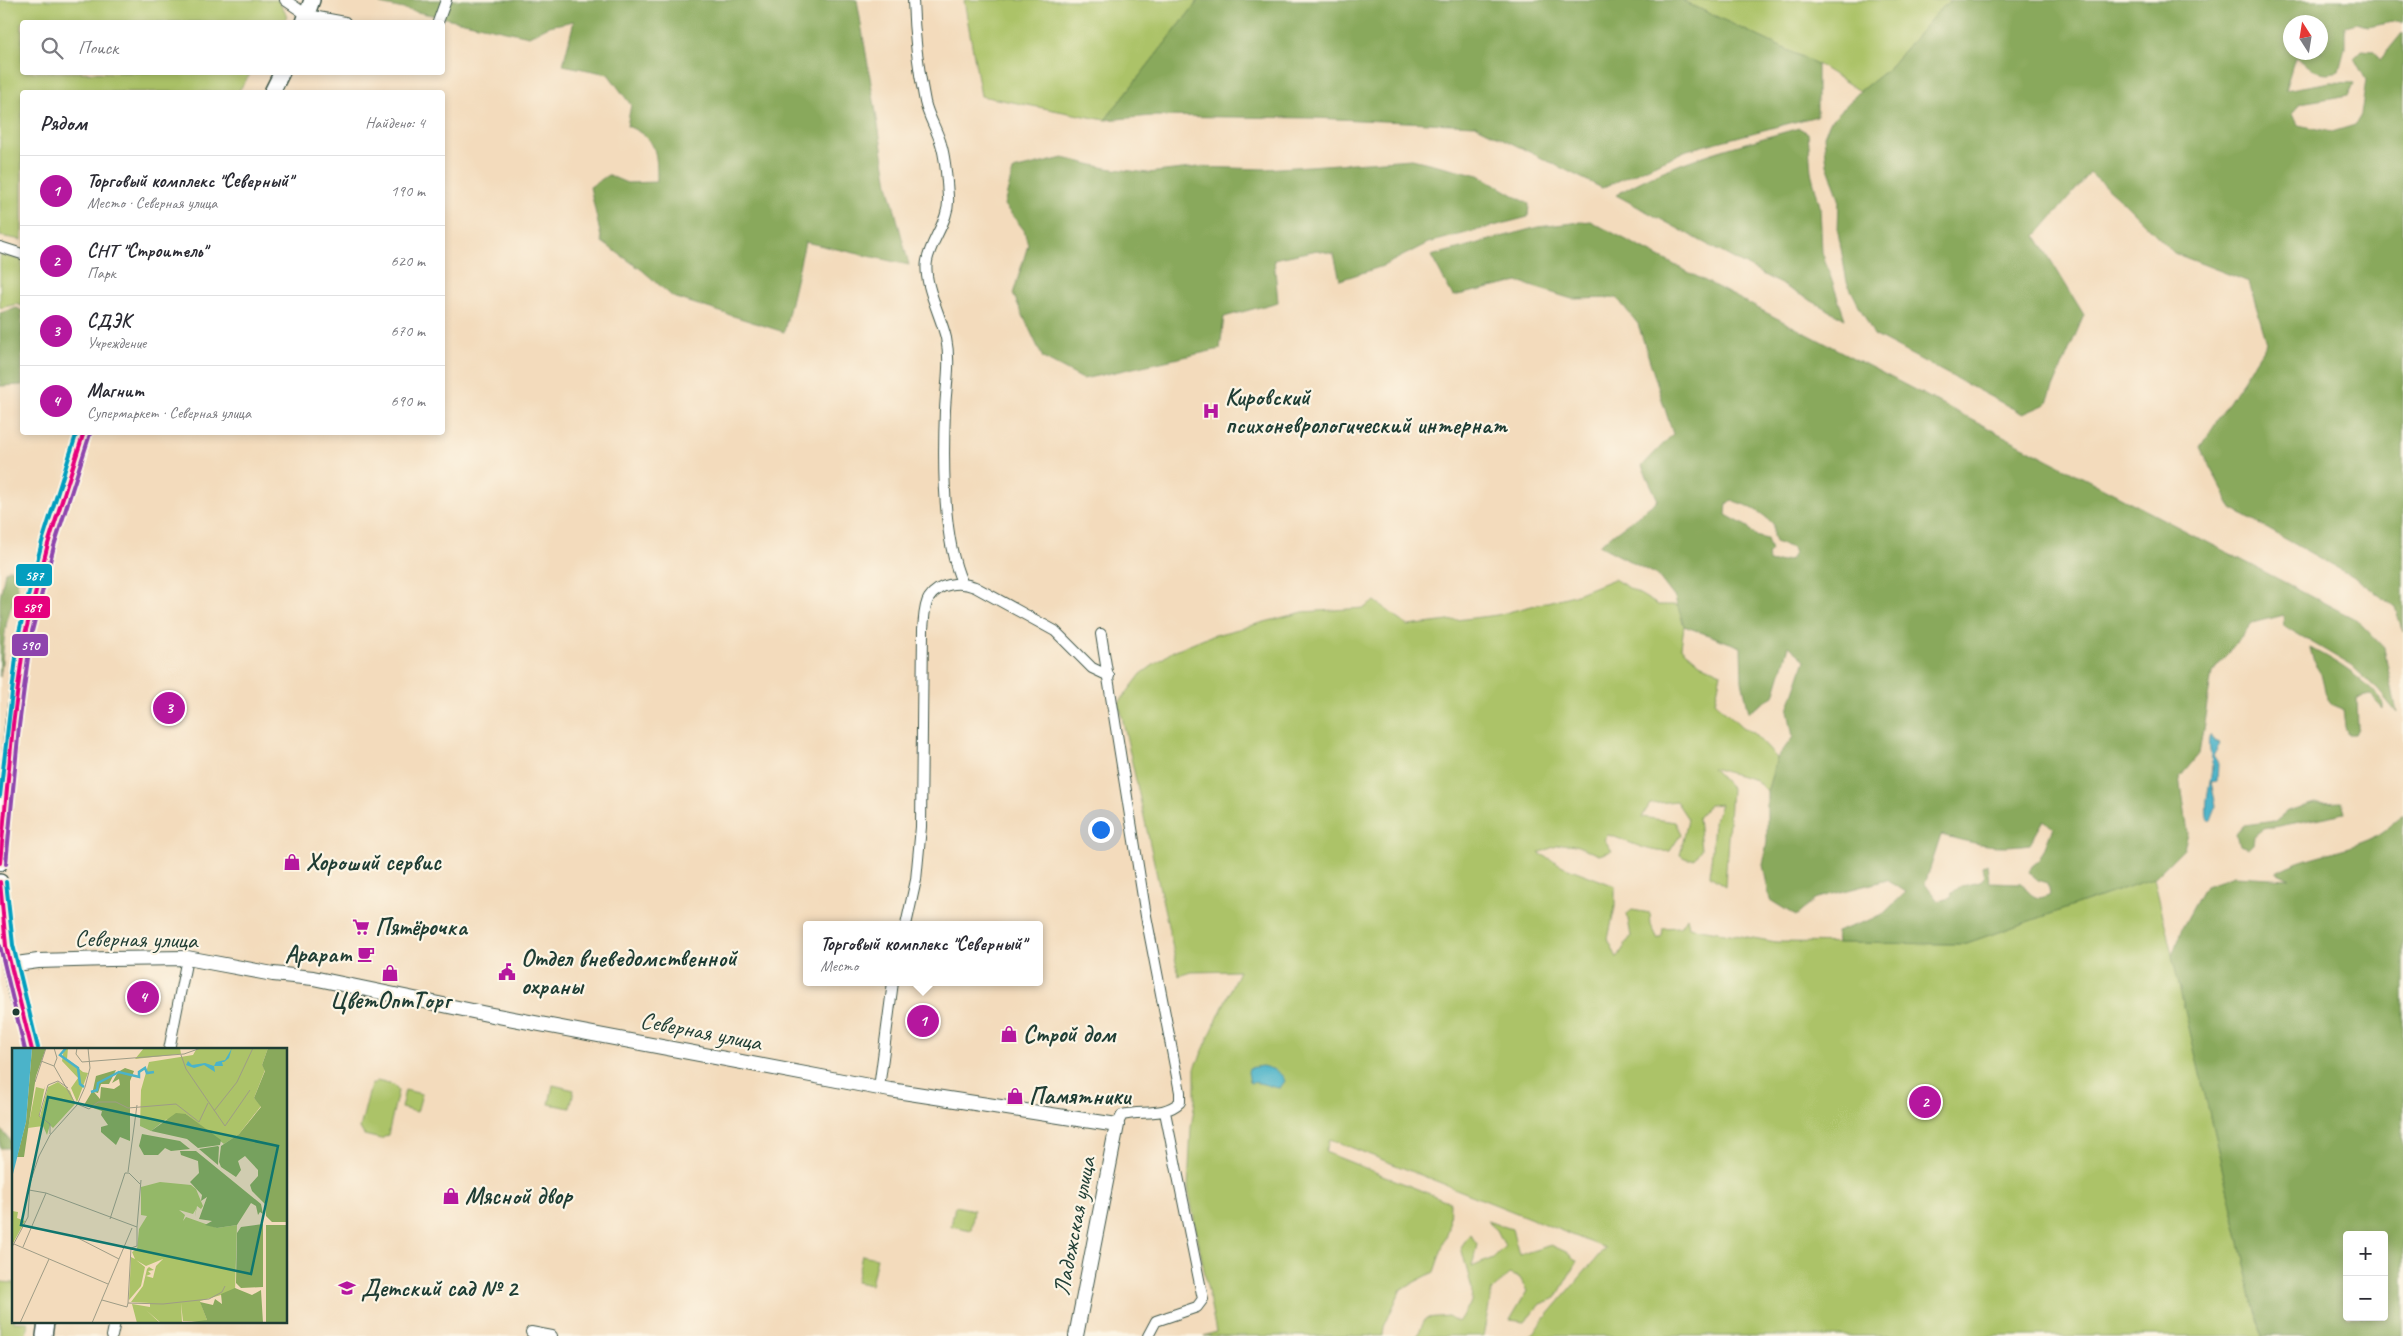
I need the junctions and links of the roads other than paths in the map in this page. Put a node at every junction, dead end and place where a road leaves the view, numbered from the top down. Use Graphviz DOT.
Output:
graph roads {
  1 [pos="285,0"];
  2 [pos="312,0"];
  3 [pos="446,0"];
  4 [pos="913,0"];
  5 [pos="305,19"];
  6 [pos="318,20"];
  7 [pos="439,20"];
  8 [pos="280,75"];
  9 [pos="273,90"];
  10 [pos="0,248"];
  11 [pos="20,253"];
  12 [pos="83,435"];
  13 [pos="962,582"];
  14 [pos="1101,634"];
  15 [pos="1109,676"];
  16 [pos="0,863"];
  17 [pos="0,882"];
  18 [pos="907,921"];
  19 [pos="187,958"];
  20 [pos="10,965"];
  21 [pos="892,986"];
  22 [pos="31,1048"];
  23 [pos="169,1048"];
  24 [pos="879,1088"];
  25 [pos="1165,1112"];
  26 [pos="1117,1125"];
  27 [pos="531,1332"];
  28 [pos="552,1336"];
  29 [pos="1076,1336"];
  30 [pos="1148,1336"];
  1 -- 5 [label="street"];
  2 -- 5 [label="main road"];
  3 -- 7 [label="street"];
  4 -- 13 [label="street"];
  5 -- 6 [label="street"];
  8 -- 9 [label="main road"];
  10 -- 11 [label="street"];
  12 -- 16 [label="main road"];
  13 -- 15 [label="street"];
  13 -- 18 [label="street"];
  14 -- 15 [label="street"];
  15 -- 25 [label="street"];
  17 -- 20 [label="main road"];
  19 -- 20 [label="street, Северная улица"];
  19 -- 23 [label="street"];
  19 -- 24 [label="street, Северная улица"];
  20 -- 22 [label="main road"];
  21 -- 24 [label="street"];
  24 -- 26 [label="street, Северная улица"];
  25 -- 26 [label="street"];
  25 -- 30 [label="street"];
  26 -- 29 [label="street, Ладожская улица"];
  27 -- 28 [label="street"];
}
